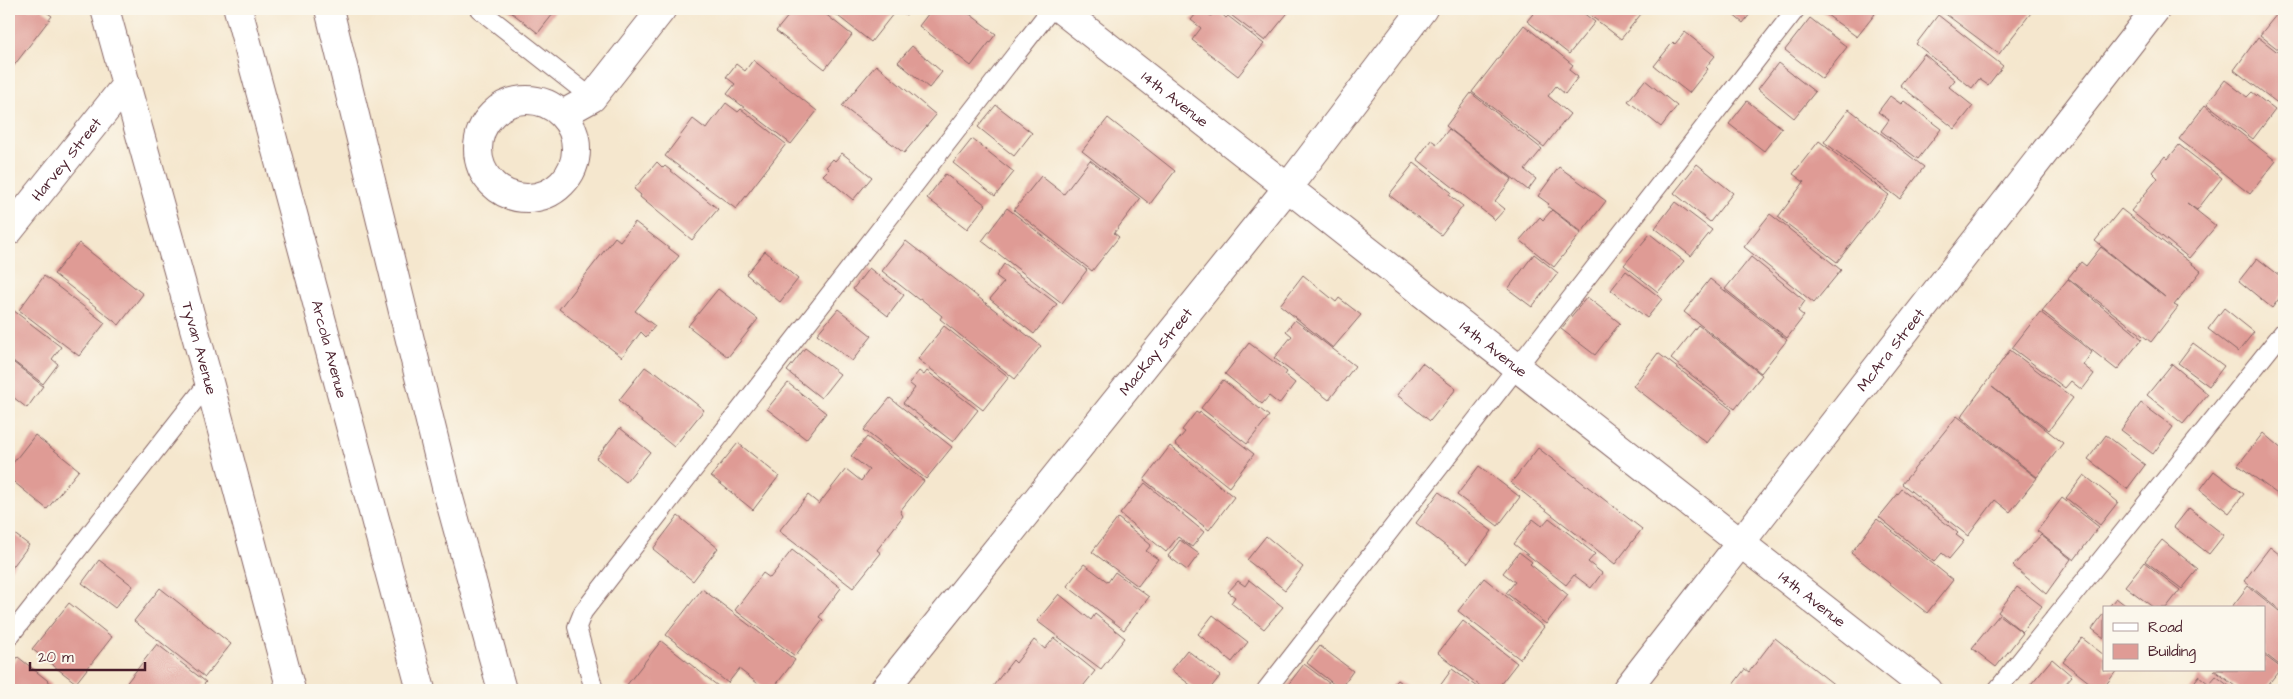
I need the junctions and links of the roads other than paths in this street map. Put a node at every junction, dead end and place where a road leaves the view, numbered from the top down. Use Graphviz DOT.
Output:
graph roads {
  1 [pos="105,9"];
  2 [pos="238,9"];
  3 [pos="329,9"];
  4 [pos="479,9"];
  5 [pos="662,9"];
  6 [pos="1051,9"];
  7 [pos="1060,9"];
  8 [pos="1423,9"];
  9 [pos="1796,9"];
  10 [pos="2156,9"];
  11 [pos="125,86"];
  12 [pos="592,98"];
  13 [pos="563,114"];
  14 [pos="1288,187"];
  15 [pos="9,231"];
  16 [pos="2284,331"];
  17 [pos="1517,366"];
  18 [pos="209,382"];
  19 [pos="1740,542"];
  20 [pos="9,637"];
  21 [pos="291,690"];
  22 [pos="421,690"];
  23 [pos="502,690"];
  24 [pos="594,690"];
  25 [pos="884,690"];
  26 [pos="1266,690"];
  27 [pos="1626,690"];
  28 [pos="1928,690"];
  29 [pos="1997,690"];
  1 -- 11 [label="street, Tyvan Avenue"];
  2 -- 22 [label="street, Arcola Avenue"];
  3 -- 23 [label="street"];
  4 -- 12 [label="lane"];
  5 -- 12 [label="street"];
  6 -- 24 [label="lane"];
  7 -- 14 [label="street, 14th Avenue"];
  8 -- 14 [label="street, MacKay Street"];
  9 -- 17 [label="lane"];
  10 -- 19 [label="street, McAra Street"];
  11 -- 15 [label="street, Harvey Street"];
  11 -- 18 [label="street, Tyvan Avenue"];
  12 -- 13 [label="street"];
  14 -- 17 [label="street, 14th Avenue"];
  14 -- 25 [label="street, MacKay Street"];
  16 -- 29 [label="lane"];
  17 -- 19 [label="street, 14th Avenue"];
  17 -- 26 [label="lane"];
  18 -- 20 [label="lane"];
  18 -- 21 [label="street, Tyvan Avenue"];
  19 -- 27 [label="street, McAra Street"];
  19 -- 28 [label="street, 14th Avenue"];
}
